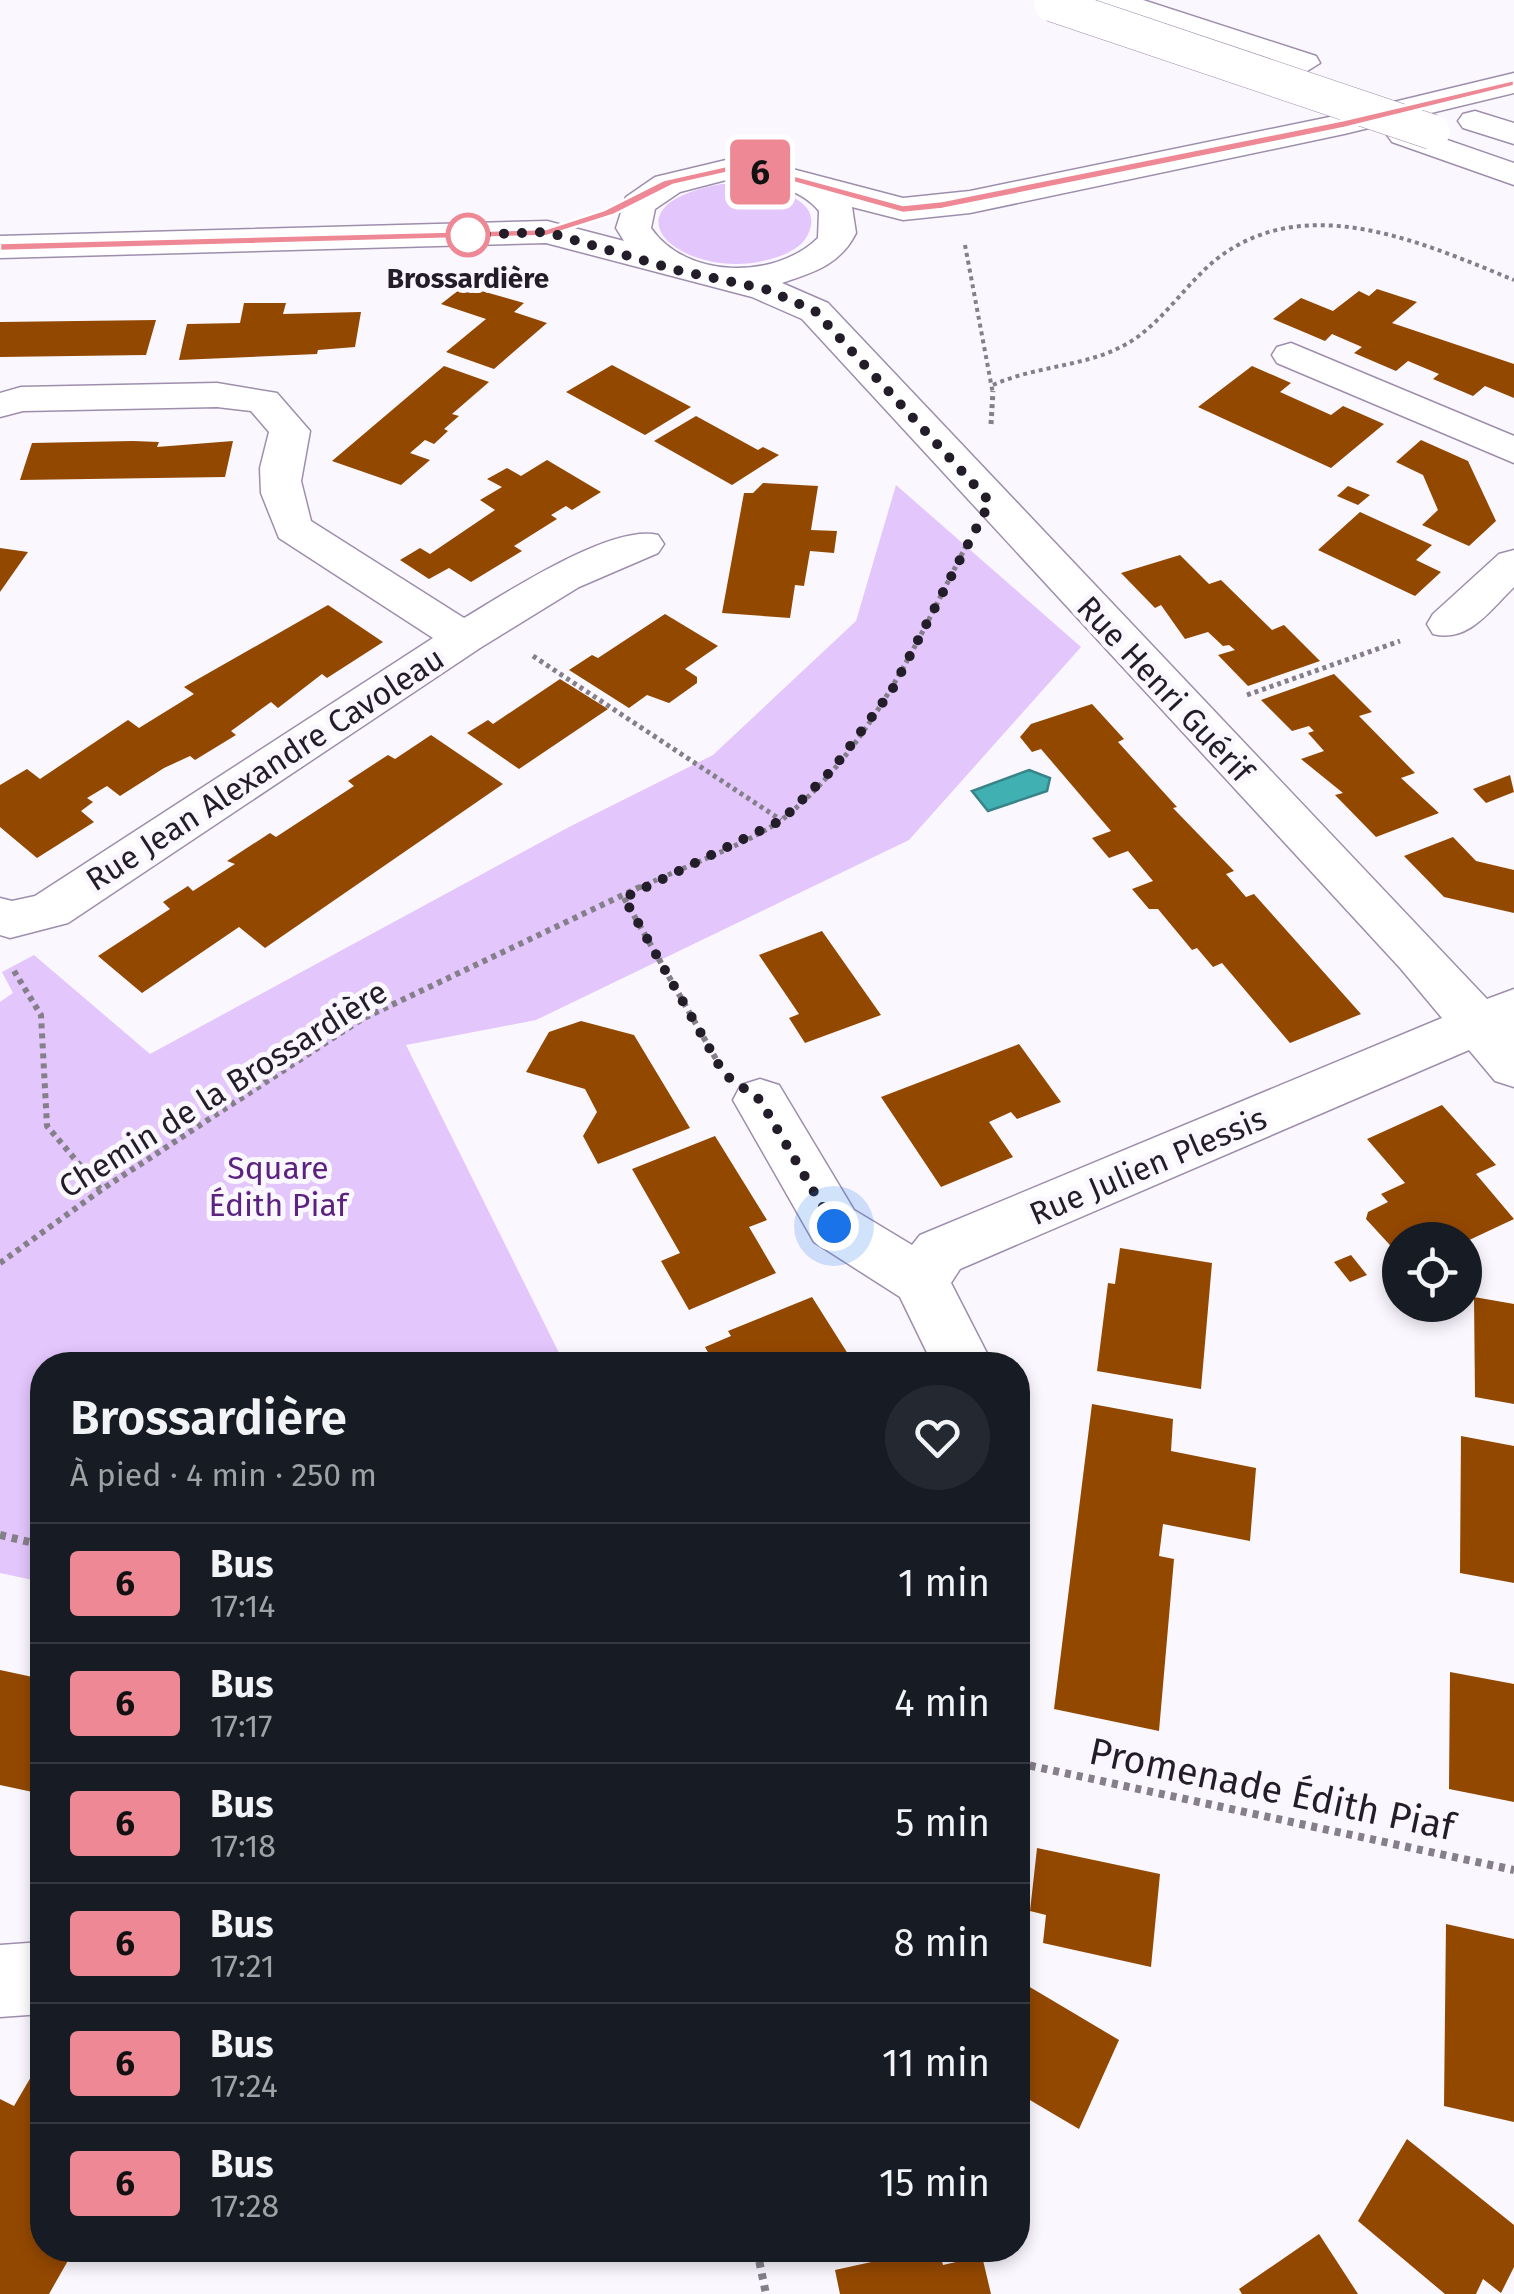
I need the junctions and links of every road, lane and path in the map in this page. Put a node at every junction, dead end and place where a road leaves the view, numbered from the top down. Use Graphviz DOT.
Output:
graph roads {
  1 [pos="1112,0"];
  2 [pos="1046,2"];
  3 [pos="1514,83"];
  4 [pos="1476,120"];
  5 [pos="1514,123"];
  6 [pos="1418,134"];
  7 [pos="1514,134"];
  8 [pos="1514,159"];
  9 [pos="1514,175"];
  10 [pos="810,186"];
  11 [pos="648,194"];
  12 [pos="962,203"];
  13 [pos="903,209"];
  14 [pos="547,232"];
  15 [pos="0,247"];
  16 [pos="827,248"];
  17 [pos="658,261"];
  18 [pos="724,278"];
  19 [pos="1514,280"];
  20 [pos="815,311"];
  21 [pos="1291,355"];
  22 [pos="0,405"];
  23 [pos="1514,451"];
  24 [pos="990,502"];
  25 [pos="643,544"];
  26 [pos="1514,562"];
  27 [pos="1449,624"];
  28 [pos="475,632"];
  29 [pos="1189,715"];
  30 [pos="782,820"];
  31 [pos="624,898"];
  32 [pos="5,918"];
  33 [pos="1494,1017"];
  34 [pos="1514,1066"];
  35 [pos="760,1100"];
  36 [pos="101,1190"];
  37 [pos="0,1262"];
  38 [pos="920,1280"];
  39 [pos="956,1352"];
  40 [pos="0,1535"];
  41 [pos="30,1542"];
  42 [pos="1030,1766"];
  43 [pos="1514,1870"];
  44 [pos="30,1979"];
  45 [pos="0,1981"];
  46 [pos="759,2262"];
  47 [pos="766,2294"];
  1 -- 4 [label="main road"];
  2 -- 6 [label="main road, bridge"];
  3 -- 12 [label="main road"];
  4 -- 5 [label="main road"];
  4 -- 7 [label="main road"];
  6 -- 8 [label="main road"];
  6 -- 9 [label="main road"];
  10 -- 11 [label="main road"];
  10 -- 13 [label="main road"];
  10 -- 16 [label="main road"];
  11 -- 14 [label="main road"];
  11 -- 17 [label="main road"];
  12 -- 13 [label="main road"];
  12 -- 19 [label="path"];
  13 -- 16 [label="main road"];
  14 -- 15 [label="main road"];
  14 -- 17 [label="main road"];
  16 -- 18 [label="main road"];
  16 -- 20 [label="main road"];
  17 -- 18 [label="main road"];
  18 -- 20 [label="main road, Rue Henri Guérif"];
  20 -- 24 [label="main road, Rue Henri Guérif"];
  21 -- 23 [label="main road"];
  22 -- 28 [label="main road, Rue Jean Alexandre Cavoleau"];
  24 -- 29 [label="main road, Rue Henri Guérif"];
  24 -- 30 [label="path, Chemin de la Brossardière"];
  25 -- 28 [label="main road"];
  26 -- 27 [label="main road"];
  27 -- 29 [label="path"];
  28 -- 30 [label="path"];
  28 -- 32 [label="main road, Rue Jean Alexandre Cavoleau"];
  29 -- 33 [label="main road, Rue Henri Guérif"];
  30 -- 31 [label="path, Chemin de la Brossardière"];
  31 -- 35 [label="path"];
  31 -- 36 [label="path, Chemin de la Brossardière"];
  32 -- 36 [label="path"];
  33 -- 34 [label="main road, Rue Henri Guérif"];
  33 -- 38 [label="main road, Rue Julien Plessis"];
  35 -- 38 [label="main road"];
  36 -- 37 [label="path, Chemin de la Brossardière"];
  38 -- 39 [label="main road"];
  40 -- 41 [label="path"];
  42 -- 43 [label="path, Promenade Édith Piaf"];
  44 -- 45 [label="main road"];
  46 -- 47 [label="path"];
}
